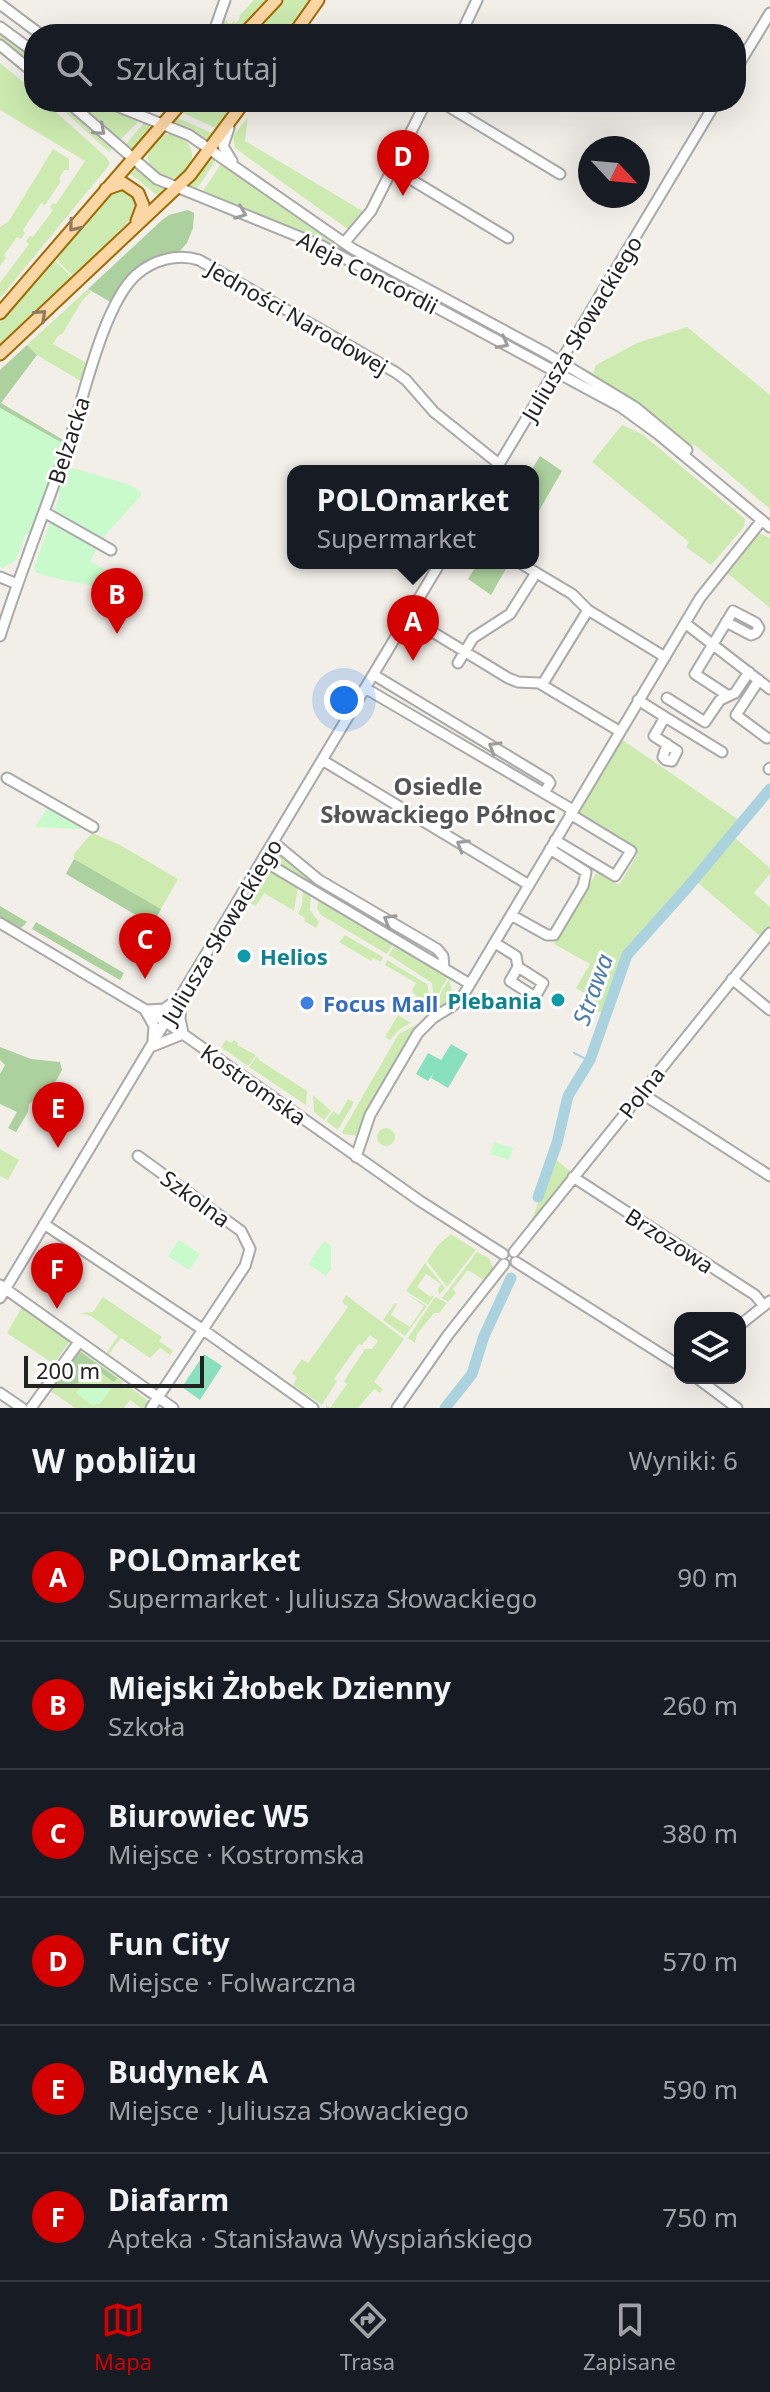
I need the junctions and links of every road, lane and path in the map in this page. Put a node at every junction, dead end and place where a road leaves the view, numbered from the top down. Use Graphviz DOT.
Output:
graph roads {
  1 [pos="225,0"];
  2 [pos="276,0"];
  3 [pos="318,0"];
  4 [pos="477,0"];
  5 [pos="0,4"];
  6 [pos="770,13"];
  7 [pos="27,24"];
  8 [pos="217,24"];
  9 [pos="253,24"];
  10 [pos="301,24"];
  11 [pos="466,24"];
  12 [pos="0,27"];
  13 [pos="0,45"];
  14 [pos="24,45"];
  15 [pos="746,53"];
  16 [pos="24,65"];
  17 [pos="79,112"];
  18 [pos="132,112"];
  19 [pos="172,112"];
  20 [pos="237,112"];
  21 [pos="421,112"];
  22 [pos="458,112"];
  23 [pos="710,112"];
  24 [pos="233,118"];
  25 [pos="161,124"];
  26 [pos="210,149"];
  27 [pos="132,158"];
  28 [pos="237,167"];
  29 [pos="392,168"];
  30 [pos="560,174"];
  31 [pos="176,187"];
  32 [pos="105,189"];
  33 [pos="130,231"];
  34 [pos="508,238"];
  35 [pos="344,243"];
  36 [pos="160,261"];
  37 [pos="0,313"];
  38 [pos="0,354"];
  39 [pos="557,366"];
  40 [pos="494,465"];
  41 [pos="499,465"];
  42 [pos="44,512"];
  43 [pos="766,523"];
  44 [pos="111,550"];
  45 [pos="436,569"];
  46 [pos="530,569"];
  47 [pos="536,573"];
  48 [pos="0,577"];
  49 [pos="17,584"];
  50 [pos="588,610"];
  51 [pos="408,617"];
  52 [pos="726,622"];
  53 [pos="685,623"];
  54 [pos="0,636"];
  55 [pos="712,644"];
  56 [pos="465,651"];
  57 [pos="665,657"];
  58 [pos="458,663"];
  59 [pos="749,672"];
  60 [pos="374,675"];
  61 [pos="759,680"];
  62 [pos="542,685"];
  63 [pos="393,686"];
  64 [pos="365,688"];
  65 [pos="770,689"];
  66 [pos="727,695"];
  67 [pos="667,698"];
  68 [pos="385,700"];
  69 [pos="638,700"];
  70 [pos="665,717"];
  71 [pos="458,725"];
  72 [pos="619,731"];
  73 [pos="451,738"];
  74 [pos="767,738"];
  75 [pos="667,744"];
  76 [pos="722,752"];
  77 [pos="322,760"];
  78 [pos="7,778"];
  79 [pos="544,793"];
  80 [pos="572,812"];
  81 [pos="93,827"];
  82 [pos="555,840"];
  83 [pos="273,842"];
  84 [pos="550,849"];
  85 [pos="262,860"];
  86 [pos="319,880"];
  87 [pos="529,885"];
  88 [pos="314,891"];
  89 [pos="511,915"];
  90 [pos="0,923"];
  91 [pos="770,933"];
  92 [pos="495,943"];
  93 [pos="518,967"];
  94 [pos="444,968"];
  95 [pos="732,979"];
  96 [pos="470,984"];
  97 [pos="181,997"];
  98 [pos="145,1010"];
  99 [pos="770,1010"];
  100 [pos="166,1022"];
  101 [pos="183,1034"];
  102 [pos="152,1047"];
  103 [pos="641,1093"];
  104 [pos="138,1156"];
  105 [pos="356,1157"];
  106 [pos="769,1174"];
  107 [pos="573,1177"];
  108 [pos="44,1224"];
  109 [pos="515,1257"];
  110 [pos="504,1259"];
  111 [pos="2,1291"];
  112 [pos="767,1303"];
  113 [pos="746,1320"];
  114 [pos="202,1329"];
  115 [pos="79,1342"];
  116 [pos="674,1362"];
  117 [pos="705,1384"];
  118 [pos="0,1393"];
  119 [pos="158,1397"];
  120 [pos="22,1408"];
  121 [pos="31,1408"];
  122 [pos="151,1408"];
  123 [pos="173,1408"];
  124 [pos="313,1408"];
  125 [pos="397,1408"];
  126 [pos="737,1408"];
  1 -- 8 [label="street"];
  2 -- 9 [label="main road"];
  3 -- 10 [label="main road"];
  4 -- 11 [label="street"];
  5 -- 7 [label="street"];
  6 -- 15 [label="street"];
  12 -- 14 [label="street"];
  13 -- 16 [label="street"];
  17 -- 27 [label="street, Aleja Concordii, one-way"];
  18 -- 25 [label="street, Aleja Concordii"];
  19 -- 25 [label="main road"];
  20 -- 24 [label="main road"];
  21 -- 29 [label="street"];
  22 -- 30 [label="street"];
  23 -- 39 [label="street, Juliusza Słowackiego"];
  24 -- 26 [label="main road"];
  24 -- 28 [label="street"];
  25 -- 26 [label="street, Aleja Concordii"];
  25 -- 27 [label="main road"];
  26 -- 28 [label="street, Aleja Concordii"];
  26 -- 31 [label="main road"];
  27 -- 31 [label="street, Aleja Concordii"];
  27 -- 32 [label="main road"];
  28 -- 35 [label="street, Aleja Concordii"];
  29 -- 34 [label="street"];
  29 -- 35 [label="street"];
  31 -- 33 [label="main road"];
  31 -- 39 [label="street, Aleja Concordii, one-way"];
  32 -- 33 [label="main road"];
  32 -- 37 [label="main road, one-way"];
  38 -- 33 [label="main road, one-way"];
  35 -- 39 [label="street, Aleja Concordii"];
  36 -- 40 [label="street, Jedności Narodowej"];
  36 -- 42 [label="street, Belzacka"];
  39 -- 41 [label="street, Juliusza Słowackiego"];
  39 -- 43 [label="street"];
  42 -- 44 [label="street"];
  42 -- 49 [label="street, Belzacka"];
  43 -- 53 [label="street"];
  45 -- 51 [label="street, Juliusza Słowackiego"];
  46 -- 47 [label="street"];
  47 -- 50 [label="street"];
  47 -- 56 [label="street"];
  48 -- 49 [label="street"];
  49 -- 54 [label="street, Belzacka"];
  50 -- 57 [label="street"];
  50 -- 62 [label="street"];
  51 -- 56 [label="street"];
  51 -- 60 [label="street, Juliusza Słowackiego"];
  52 -- 55 [label="street"];
  53 -- 55 [label="street"];
  53 -- 57 [label="street"];
  55 -- 59 [label="street"];
  55 -- 66 [label="street"];
  56 -- 58 [label="street"];
  56 -- 62 [label="street"];
  57 -- 69 [label="street"];
  59 -- 61 [label="street"];
  59 -- 66 [label="street"];
  60 -- 63 [label="street"];
  60 -- 64 [label="street, Juliusza Słowackiego"];
  61 -- 65 [label="street"];
  61 -- 74 [label="street"];
  62 -- 72 [label="street"];
  63 -- 68 [label="street"];
  63 -- 71 [label="street"];
  64 -- 68 [label="street"];
  64 -- 77 [label="street, Juliusza Słowackiego"];
  66 -- 67 [label="street"];
  68 -- 73 [label="street"];
  69 -- 70 [label="street"];
  69 -- 72 [label="street"];
  70 -- 75 [label="street"];
  70 -- 76 [label="street"];
  71 -- 73 [label="street"];
  79 -- 71 [label="street, one-way"];
  72 -- 80 [label="street"];
  73 -- 79 [label="street"];
  77 -- 83 [label="street, Juliusza Słowackiego"];
  87 -- 77 [label="street, one-way"];
  78 -- 81 [label="street"];
  79 -- 80 [label="street"];
  80 -- 82 [label="street"];
  80 -- 82 [label="street"];
  82 -- 84 [label="street"];
  83 -- 85 [label="street, Juliusza Słowackiego"];
  83 -- 86 [label="street"];
  84 -- 87 [label="street"];
  84 -- 89 [label="street"];
  85 -- 88 [label="street"];
  85 -- 97 [label="street, Juliusza Słowackiego"];
  86 -- 88 [label="street"];
  94 -- 86 [label="street, one-way"];
  87 -- 89 [label="street"];
  88 -- 94 [label="street"];
  89 -- 92 [label="street"];
  90 -- 98 [label="street, Kostromska"];
  91 -- 95 [label="street, Polna"];
  92 -- 93 [label="street"];
  92 -- 96 [label="street"];
  94 -- 96 [label="street"];
  95 -- 99 [label="street"];
  95 -- 103 [label="street, Polna"];
  96 -- 105 [label="street"];
  97 -- 98 [label="street"];
  97 -- 100 [label="street, Juliusza Słowackiego"];
  97 -- 101 [label="street"];
  98 -- 100 [label="street, Kostromska"];
  98 -- 102 [label="street"];
  100 -- 101 [label="street, Kostromska"];
  100 -- 102 [label="street, Juliusza Słowackiego"];
  101 -- 102 [label="street"];
  101 -- 105 [label="street, Kostromska"];
  102 -- 108 [label="street, Juliusza Słowackiego"];
  103 -- 106 [label="street"];
  103 -- 107 [label="street, Polna"];
  104 -- 114 [label="street, Szkolna"];
  105 -- 110 [label="street, Kostromska"];
  107 -- 109 [label="street, Polna"];
  107 -- 112 [label="street, Brzozowa"];
  108 -- 111 [label="street, Juliusza Słowackiego"];
  108 -- 114 [label="street"];
  109 -- 110 [label="street"];
  109 -- 116 [label="street"];
  110 -- 125 [label="street"];
  111 -- 115 [label="street"];
  112 -- 113 [label="street"];
  114 -- 119 [label="street, Szkolna"];
  114 -- 124 [label="street"];
  115 -- 119 [label="street"];
  115 -- 121 [label="street"];
  117 -- 126 [label="street"];
  118 -- 120 [label="street"];
  119 -- 122 [label="street, Szkolna"];
  119 -- 123 [label="street"];
}
